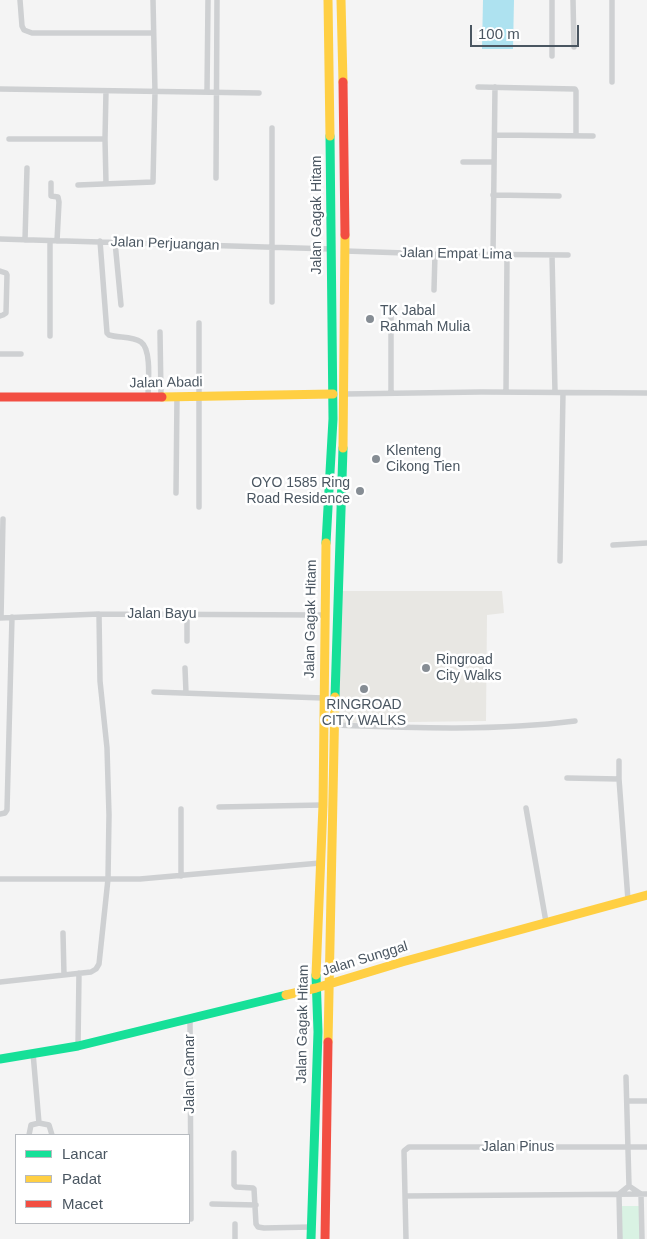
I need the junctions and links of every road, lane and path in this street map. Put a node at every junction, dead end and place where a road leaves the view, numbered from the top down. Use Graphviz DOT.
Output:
graph roads {
  1 [pos="20,0"];
  2 [pos="153,0"];
  3 [pos="208,0"];
  4 [pos="217,0"];
  5 [pos="328,0"];
  6 [pos="341,0"];
  7 [pos="552,0"];
  8 [pos="574,0"];
  9 [pos="612,0"];
  10 [pos="153,34"];
  11 [pos="574,47"];
  12 [pos="552,56"];
  13 [pos="612,82"];
  14 [pos="478,87"];
  15 [pos="495,87"];
  16 [pos="0,89"];
  17 [pos="106,91"];
  18 [pos="155,92"];
  19 [pos="207,92"];
  20 [pos="215,92"];
  21 [pos="259,93"];
  22 [pos="272,128"];
  23 [pos="495,135"];
  24 [pos="576,136"];
  25 [pos="593,136"];
  26 [pos="9,139"];
  27 [pos="105,139"];
  28 [pos="462,162"];
  29 [pos="494,162"];
  30 [pos="27,168"];
  31 [pos="216,178"];
  32 [pos="106,183"];
  33 [pos="51,184"];
  34 [pos="78,185"];
  35 [pos="494,195"];
  36 [pos="559,196"];
  37 [pos="0,239"];
  38 [pos="25,240"];
  39 [pos="50,241"];
  40 [pos="57,241"];
  41 [pos="100,242"];
  42 [pos="115,242"];
  43 [pos="271,246"];
  44 [pos="331,249"];
  45 [pos="345,251"];
  46 [pos="435,254"];
  47 [pos="493,255"];
  48 [pos="507,255"];
  49 [pos="552,255"];
  50 [pos="568,255"];
  51 [pos="0,271"];
  52 [pos="434,290"];
  53 [pos="272,302"];
  54 [pos="121,305"];
  55 [pos="391,311"];
  56 [pos="0,316"];
  57 [pos="199,323"];
  58 [pos="160,332"];
  59 [pos="50,336"];
  60 [pos="0,354"];
  61 [pos="21,354"];
  62 [pos="506,392"];
  63 [pos="555,392"];
  64 [pos="391,393"];
  65 [pos="563,393"];
  66 [pos="647,393"];
  67 [pos="332,394"];
  68 [pos="345,394"];
  69 [pos="161,396"];
  70 [pos="177,396"];
  71 [pos="198,396"];
  72 [pos="148,397"];
  73 [pos="0,398"];
  74 [pos="176,493"];
  75 [pos="200,506"];
  76 [pos="327,518"];
  77 [pos="340,518"];
  78 [pos="4,519"];
  79 [pos="647,543"];
  80 [pos="613,545"];
  81 [pos="560,561"];
  82 [pos="99,614"];
  83 [pos="188,614"];
  84 [pos="324,615"];
  85 [pos="12,617"];
  86 [pos="0,618"];
  87 [pos="187,641"];
  88 [pos="186,668"];
  89 [pos="154,692"];
  90 [pos="186,692"];
  91 [pos="323,698"];
  92 [pos="575,721"];
  93 [pos="335,725"];
  94 [pos="619,761"];
  95 [pos="567,778"];
  96 [pos="619,779"];
  97 [pos="324,805"];
  98 [pos="219,807"];
  99 [pos="526,808"];
  100 [pos="181,810"];
  101 [pos="0,814"];
  102 [pos="320,862"];
  103 [pos="181,876"];
  104 [pos="0,879"];
  105 [pos="108,879"];
  106 [pos="647,895"];
  107 [pos="628,900"];
  108 [pos="546,922"];
  109 [pos="63,934"];
  110 [pos="79,973"];
  111 [pos="64,975"];
  112 [pos="0,982"];
  113 [pos="328,984"];
  114 [pos="316,988"];
  115 [pos="190,1019"];
  116 [pos="78,1046"];
  117 [pos="33,1054"];
  118 [pos="0,1059"];
  119 [pos="626,1077"];
  120 [pos="628,1101"];
  121 [pos="647,1101"];
  122 [pos="39,1124"];
  123 [pos="29,1134"];
  124 [pos="52,1134"];
  125 [pos="628,1147"];
  126 [pos="647,1147"];
  127 [pos="234,1153"];
  128 [pos="629,1186"];
  129 [pos="620,1194"];
  130 [pos="644,1194"];
  131 [pos="406,1196"];
  132 [pos="212,1204"];
  133 [pos="256,1205"];
  134 [pos="191,1219"];
  135 [pos="235,1224"];
  136 [pos="311,1227"];
  137 [pos="235,1239"];
  138 [pos="311,1239"];
  139 [pos="325,1239"];
  140 [pos="406,1239"];
  141 [pos="620,1239"];
  142 [pos="642,1239"];
  1 -- 10 [label="street"];
  2 -- 10 [label="street"];
  3 -- 19 [label="street"];
  4 -- 20 [label="street"];
  5 -- 44 [label="main road, Jalan Gagak Hitam"];
  6 -- 45 [label="main road, Jalan Gagak Hitam"];
  7 -- 12 [label="street"];
  8 -- 11 [label="street"];
  9 -- 13 [label="street"];
  10 -- 18 [label="street"];
  14 -- 15 [label="street"];
  15 -- 23 [label="street"];
  15 -- 24 [label="street"];
  16 -- 17 [label="street"];
  17 -- 18 [label="street"];
  17 -- 27 [label="street"];
  18 -- 19 [label="street"];
  18 -- 32 [label="street"];
  19 -- 20 [label="street"];
  20 -- 21 [label="street"];
  20 -- 31 [label="street"];
  22 -- 43 [label="street"];
  23 -- 24 [label="street"];
  23 -- 29 [label="street"];
  24 -- 25 [label="street"];
  26 -- 27 [label="street"];
  27 -- 32 [label="street"];
  28 -- 29 [label="street"];
  29 -- 35 [label="street"];
  30 -- 38 [label="street"];
  32 -- 34 [label="street"];
  33 -- 40 [label="street"];
  35 -- 36 [label="street"];
  35 -- 47 [label="street"];
  37 -- 38 [label="street, Jalan Perjuangan"];
  38 -- 39 [label="street, Jalan Perjuangan"];
  39 -- 40 [label="street, Jalan Perjuangan"];
  39 -- 59 [label="street"];
  40 -- 41 [label="street, Jalan Perjuangan"];
  41 -- 42 [label="street, Jalan Perjuangan"];
  41 -- 72 [label="street"];
  42 -- 43 [label="street, Jalan Perjuangan"];
  42 -- 54 [label="street"];
  43 -- 44 [label="street, Jalan Perjuangan"];
  43 -- 53 [label="street"];
  44 -- 67 [label="main road, Jalan Gagak Hitam"];
  45 -- 46 [label="street, Jalan Empat Lima"];
  45 -- 68 [label="main road, Jalan Gagak Hitam"];
  46 -- 47 [label="street, Jalan Empat Lima"];
  46 -- 52 [label="street"];
  47 -- 48 [label="street, Jalan Empat Lima"];
  48 -- 49 [label="street, Jalan Empat Lima"];
  48 -- 62 [label="street"];
  49 -- 50 [label="street, Jalan Empat Lima"];
  49 -- 63 [label="street"];
  51 -- 56 [label="street"];
  55 -- 64 [label="street"];
  57 -- 71 [label="street"];
  58 -- 69 [label="street"];
  60 -- 61 [label="street"];
  62 -- 63 [label="street"];
  62 -- 64 [label="street"];
  63 -- 65 [label="street"];
  64 -- 68 [label="street"];
  65 -- 66 [label="street"];
  65 -- 81 [label="street"];
  67 -- 71 [label="main road, Jalan Abadi"];
  67 -- 76 [label="main road, Jalan Gagak Hitam"];
  68 -- 77 [label="main road, Jalan Gagak Hitam"];
  69 -- 70 [label="main road, Jalan Abadi"];
  69 -- 72 [label="main road, Jalan Abadi"];
  70 -- 71 [label="main road, Jalan Abadi"];
  70 -- 74 [label="street"];
  71 -- 75 [label="street"];
  72 -- 73 [label="main road, Jalan Abadi"];
  76 -- 77 [label="main road"];
  76 -- 84 [label="main road, Jalan Gagak Hitam"];
  77 -- 93 [label="main road, Jalan Gagak Hitam"];
  78 -- 86 [label="street"];
  79 -- 80 [label="street"];
  82 -- 83 [label="street, Jalan Bayu"];
  82 -- 85 [label="street, Jalan Bayu"];
  82 -- 105 [label="street"];
  83 -- 84 [label="street, Jalan Bayu"];
  83 -- 87 [label="street"];
  84 -- 91 [label="main road, Jalan Gagak Hitam"];
  85 -- 86 [label="street, Jalan Bayu"];
  85 -- 101 [label="street"];
  88 -- 90 [label="street"];
  89 -- 90 [label="street"];
  90 -- 91 [label="street"];
  91 -- 97 [label="main road, Jalan Gagak Hitam"];
  92 -- 93 [label="street"];
  93 -- 113 [label="main road, Jalan Gagak Hitam"];
  94 -- 96 [label="street"];
  95 -- 96 [label="street"];
  96 -- 107 [label="street"];
  97 -- 98 [label="street"];
  97 -- 102 [label="main road, Jalan Gagak Hitam"];
  99 -- 108 [label="street"];
  100 -- 103 [label="street"];
  102 -- 103 [label="street"];
  102 -- 114 [label="main road, Jalan Gagak Hitam"];
  103 -- 105 [label="street"];
  104 -- 105 [label="street"];
  105 -- 110 [label="street"];
  106 -- 107 [label="main road, Jalan Sunggal"];
  107 -- 108 [label="main road, Jalan Sunggal"];
  108 -- 113 [label="main road, Jalan Sunggal"];
  109 -- 111 [label="street"];
  110 -- 111 [label="street"];
  110 -- 116 [label="street"];
  111 -- 112 [label="street"];
  113 -- 114 [label="main road, Jalan Sunggal"];
  113 -- 139 [label="main road, Jalan Gagak Hitam"];
  114 -- 115 [label="main road, Jalan Sunggal"];
  114 -- 136 [label="main road, Jalan Gagak Hitam"];
  115 -- 116 [label="main road, Jalan Sunggal"];
  115 -- 134 [label="street, Jalan Camar"];
  116 -- 117 [label="main road, Jalan Sunggal"];
  117 -- 118 [label="main road, Jalan Sunggal"];
  117 -- 122 [label="street"];
  119 -- 120 [label="street"];
  120 -- 121 [label="street"];
  120 -- 125 [label="street"];
  122 -- 123 [label="street"];
  122 -- 124 [label="street"];
  125 -- 126 [label="street, Jalan Pinus"];
  125 -- 128 [label="street"];
  125 -- 131 [label="street, Jalan Pinus"];
  127 -- 133 [label="street"];
  128 -- 129 [label="street"];
  128 -- 130 [label="street"];
  129 -- 130 [label="street"];
  129 -- 131 [label="street"];
  129 -- 141 [label="street"];
  130 -- 142 [label="street"];
  131 -- 140 [label="street"];
  132 -- 133 [label="street"];
  133 -- 136 [label="street"];
  135 -- 137 [label="street"];
  136 -- 138 [label="main road, Jalan Gagak Hitam"];
}
